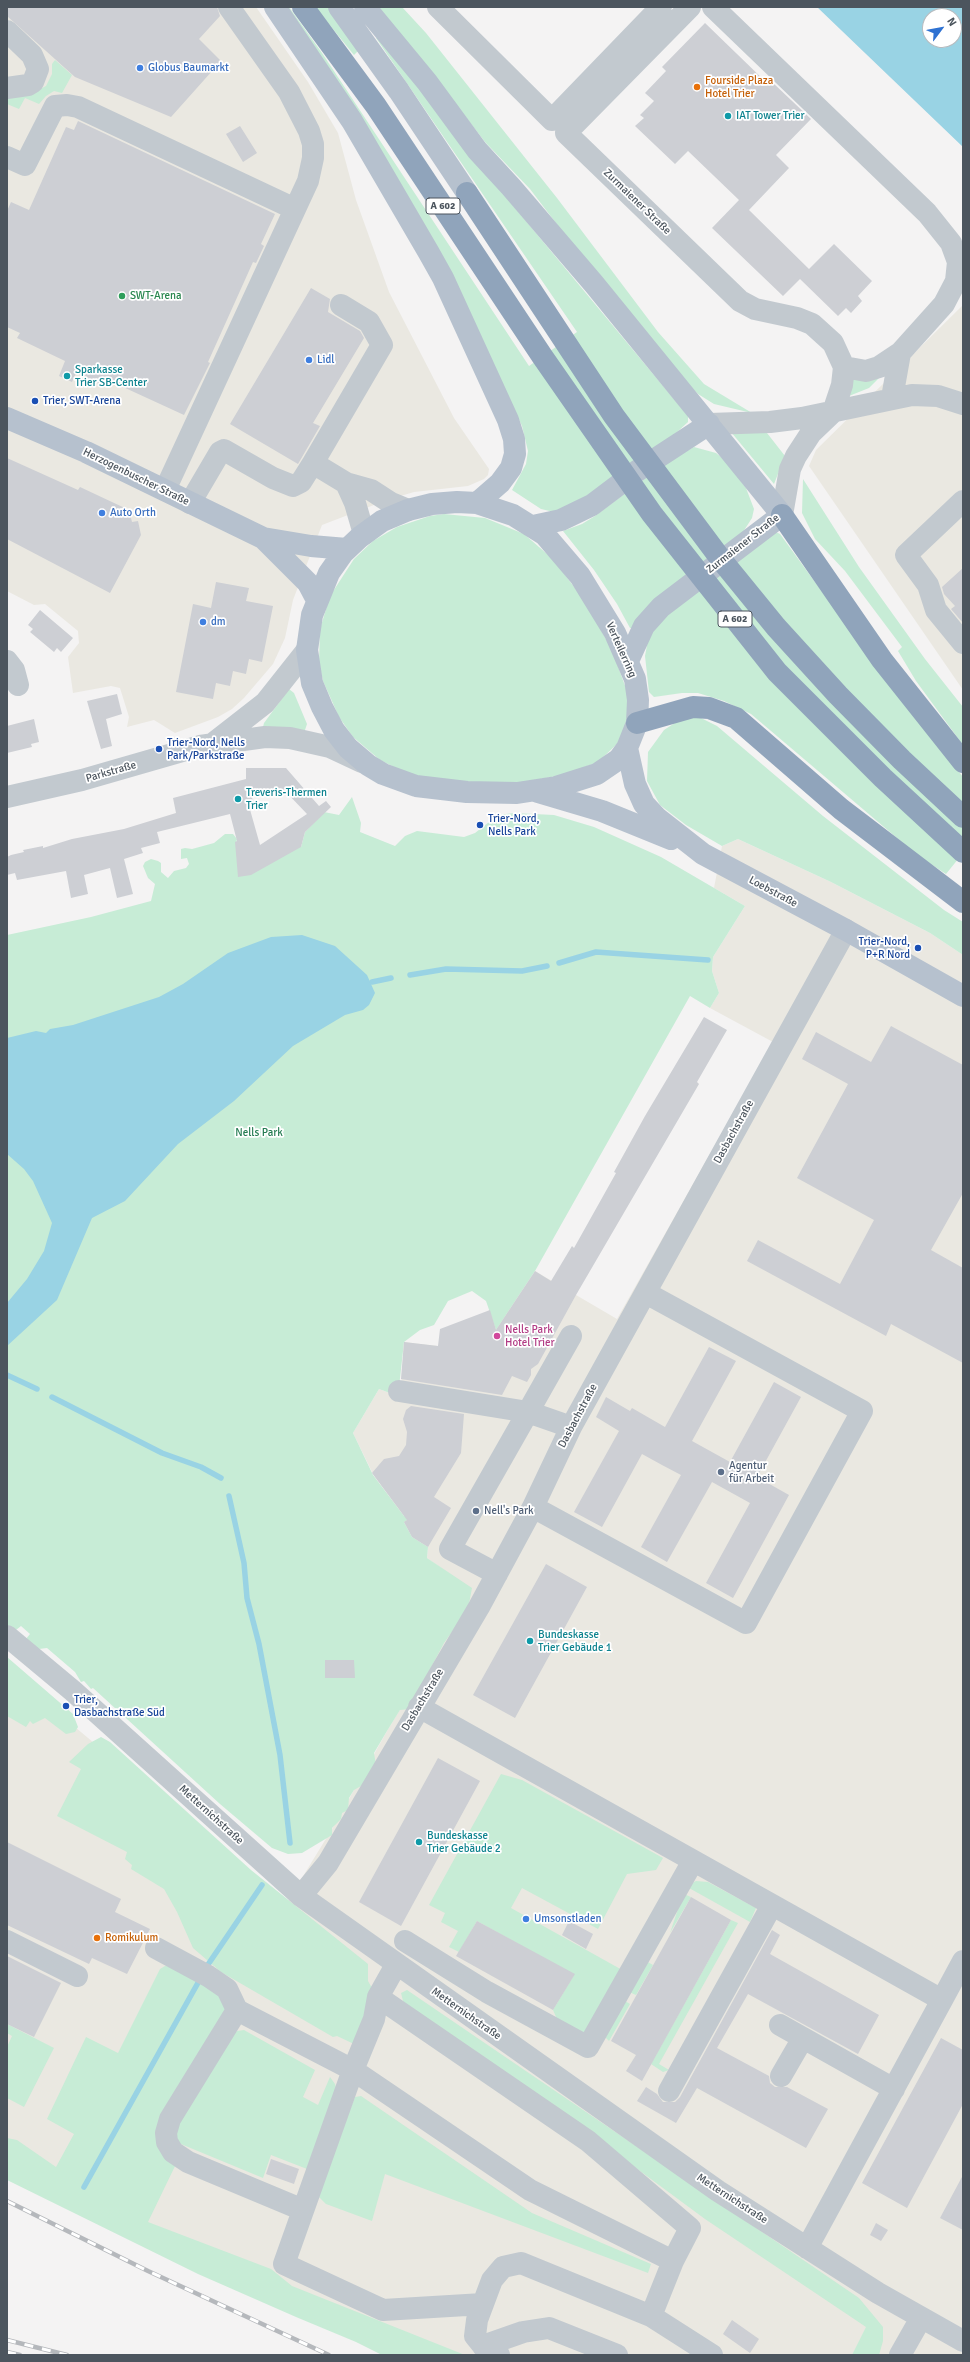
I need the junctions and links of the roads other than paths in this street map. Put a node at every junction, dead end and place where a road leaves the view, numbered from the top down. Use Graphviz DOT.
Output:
graph roads {
  1 [pos="230,7"];
  2 [pos="275,7"];
  3 [pos="303,7"];
  4 [pos="339,7"];
  5 [pos="364,7"];
  6 [pos="438,7"];
  7 [pos="660,7"];
  8 [pos="690,7"];
  9 [pos="713,7"];
  10 [pos="7,31"];
  11 [pos="7,88"];
  12 [pos="7,157"];
  13 [pos="467,193"];
  14 [pos="295,209"];
  15 [pos="341,305"];
  16 [pos="900,353"];
  17 [pos="844,368"];
  18 [pos="892,398"];
  19 [pos="963,404"];
  20 [pos="833,412"];
  21 [pos="7,418"];
  22 [pos="709,424"];
  23 [pos="313,463"];
  24 [pos="346,483"];
  25 [pos="165,490"];
  26 [pos="963,501"];
  27 [pos="190,503"];
  28 [pos="477,503"];
  29 [pos="408,510"];
  30 [pos="782,515"];
  31 [pos="533,526"];
  32 [pos="364,534"];
  33 [pos="263,538"];
  34 [pos="347,549"];
  35 [pos="317,600"];
  36 [pos="963,643"];
  37 [pos="307,650"];
  38 [pos="7,661"];
  39 [pos="628,661"];
  40 [pos="18,684"];
  41 [pos="637,722"];
  42 [pos="214,743"];
  43 [pos="627,748"];
  44 [pos="963,762"];
  45 [pos="368,765"];
  46 [pos="535,791"];
  47 [pos="7,797"];
  48 [pos="963,817"];
  49 [pos="963,852"];
  50 [pos="703,854"];
  51 [pos="948,891"];
  52 [pos="846,930"];
  53 [pos="963,996"];
  54 [pos="646,1293"];
  55 [pos="572,1336"];
  56 [pos="400,1391"];
  57 [pos="528,1412"];
  58 [pos="570,1427"];
  59 [pos="533,1507"];
  60 [pos="497,1574"];
  61 [pos="7,1636"];
  62 [pos="419,1707"];
  63 [pos="693,1861"];
  64 [pos="301,1896"];
  65 [pos="772,1905"];
  66 [pos="7,1940"];
  67 [pos="405,1941"];
  68 [pos="156,1948"];
  69 [pos="963,1961"];
  70 [pos="396,1965"];
  71 [pos="77,1976"];
  72 [pos="378,1997"];
  73 [pos="942,2000"];
  74 [pos="238,2010"];
  75 [pos="780,2025"];
  76 [pos="803,2038"];
  77 [pos="352,2070"];
  78 [pos="781,2076"];
  79 [pos="894,2089"];
  80 [pos="668,2092"];
  81 [pos="303,2210"];
  82 [pos="807,2248"];
  83 [pos="673,2261"];
  84 [pos="483,2304"];
  85 [pos="650,2316"];
  86 [pos="920,2318"];
  87 [pos="963,2342"];
  88 [pos="491,2350"];
  89 [pos="617,2355"];
  90 [pos="712,2355"];
  91 [pos="900,2355"];
  1 -- 14 [label="street"];
  2 -- 28 [label="main road"];
  3 -- 49 [label="highway, A 602"];
  4 -- 13 [label="main road, A 602"];
  5 -- 22 [label="main road"];
  6 -- 7 [label="street"];
  8 -- 17 [label="street, Zurmaiener Straße"];
  9 -- 16 [label="street"];
  10 -- 11 [label="street"];
  12 -- 14 [label="street"];
  13 -- 48 [label="highway, A 602"];
  14 -- 25 [label="street"];
  15 -- 23 [label="street"];
  16 -- 17 [label="street"];
  16 -- 18 [label="street"];
  17 -- 20 [label="street, Zurmaiener Straße"];
  18 -- 19 [label="street"];
  18 -- 20 [label="street"];
  20 -- 22 [label="street"];
  20 -- 30 [label="street, Zurmaiener Straße"];
  21 -- 25 [label="main road, Herzogenbuscher Straße"];
  22 -- 30 [label="main road"];
  22 -- 31 [label="main road"];
  23 -- 24 [label="street"];
  23 -- 27 [label="street"];
  24 -- 29 [label="street"];
  24 -- 32 [label="street"];
  25 -- 27 [label="main road, Herzogenbuscher Straße"];
  26 -- 36 [label="street"];
  27 -- 33 [label="main road, Herzogenbuscher Straße"];
  28 -- 29 [label="main road, Verteilerring"];
  28 -- 31 [label="main road, Verteilerring"];
  29 -- 32 [label="main road, Verteilerring"];
  30 -- 39 [label="main road, Zurmaiener Straße"];
  30 -- 44 [label="highway"];
  31 -- 39 [label="main road, Verteilerring"];
  32 -- 34 [label="main road, Verteilerring"];
  33 -- 34 [label="main road, Herzogenbuscher Straße"];
  33 -- 35 [label="main road, Herzogenbuscher Straße"];
  34 -- 35 [label="main road, Verteilerring"];
  35 -- 37 [label="main road, Verteilerring"];
  37 -- 42 [label="street, Parkstraße"];
  37 -- 45 [label="main road, Verteilerring"];
  38 -- 40 [label="street"];
  39 -- 41 [label="main road, Verteilerring"];
  41 -- 43 [label="main road, Verteilerring"];
  41 -- 51 [label="highway"];
  42 -- 45 [label="street, Parkstraße"];
  42 -- 47 [label="street, Parkstraße"];
  43 -- 46 [label="main road, Verteilerring"];
  43 -- 50 [label="main road, Loebstraße"];
  45 -- 46 [label="main road, Verteilerring"];
  46 -- 50 [label="main road"];
  50 -- 52 [label="main road, Loebstraße"];
  52 -- 53 [label="main road, Loebstraße"];
  52 -- 54 [label="street, Dasbachstraße"];
  54 -- 58 [label="street, Dasbachstraße"];
  54 -- 59 [label="street"];
  55 -- 57 [label="street"];
  56 -- 57 [label="street"];
  57 -- 58 [label="street"];
  57 -- 60 [label="street"];
  58 -- 59 [label="street, Dasbachstraße"];
  59 -- 60 [label="street, Dasbachstraße"];
  60 -- 62 [label="street, Dasbachstraße"];
  61 -- 64 [label="street, Metternichstraße"];
  62 -- 63 [label="street"];
  62 -- 64 [label="street, Dasbachstraße"];
  63 -- 65 [label="street"];
  63 -- 67 [label="street"];
  64 -- 70 [label="street, Metternichstraße"];
  65 -- 73 [label="street"];
  65 -- 80 [label="street"];
  66 -- 71 [label="street"];
  68 -- 74 [label="street"];
  69 -- 73 [label="street"];
  70 -- 72 [label="street"];
  70 -- 82 [label="street, Metternichstraße"];
  72 -- 77 [label="street"];
  72 -- 83 [label="street"];
  73 -- 79 [label="street"];
  74 -- 77 [label="street"];
  74 -- 81 [label="street"];
  75 -- 76 [label="street"];
  76 -- 78 [label="street"];
  76 -- 79 [label="street"];
  77 -- 81 [label="street"];
  77 -- 83 [label="street"];
  79 -- 82 [label="street"];
  81 -- 84 [label="street"];
  82 -- 86 [label="street, Metternichstraße"];
  83 -- 85 [label="street"];
  84 -- 85 [label="street"];
  84 -- 88 [label="street"];
  85 -- 90 [label="street"];
  86 -- 87 [label="street, Metternichstraße"];
  86 -- 91 [label="street"];
  88 -- 89 [label="street"];
}
